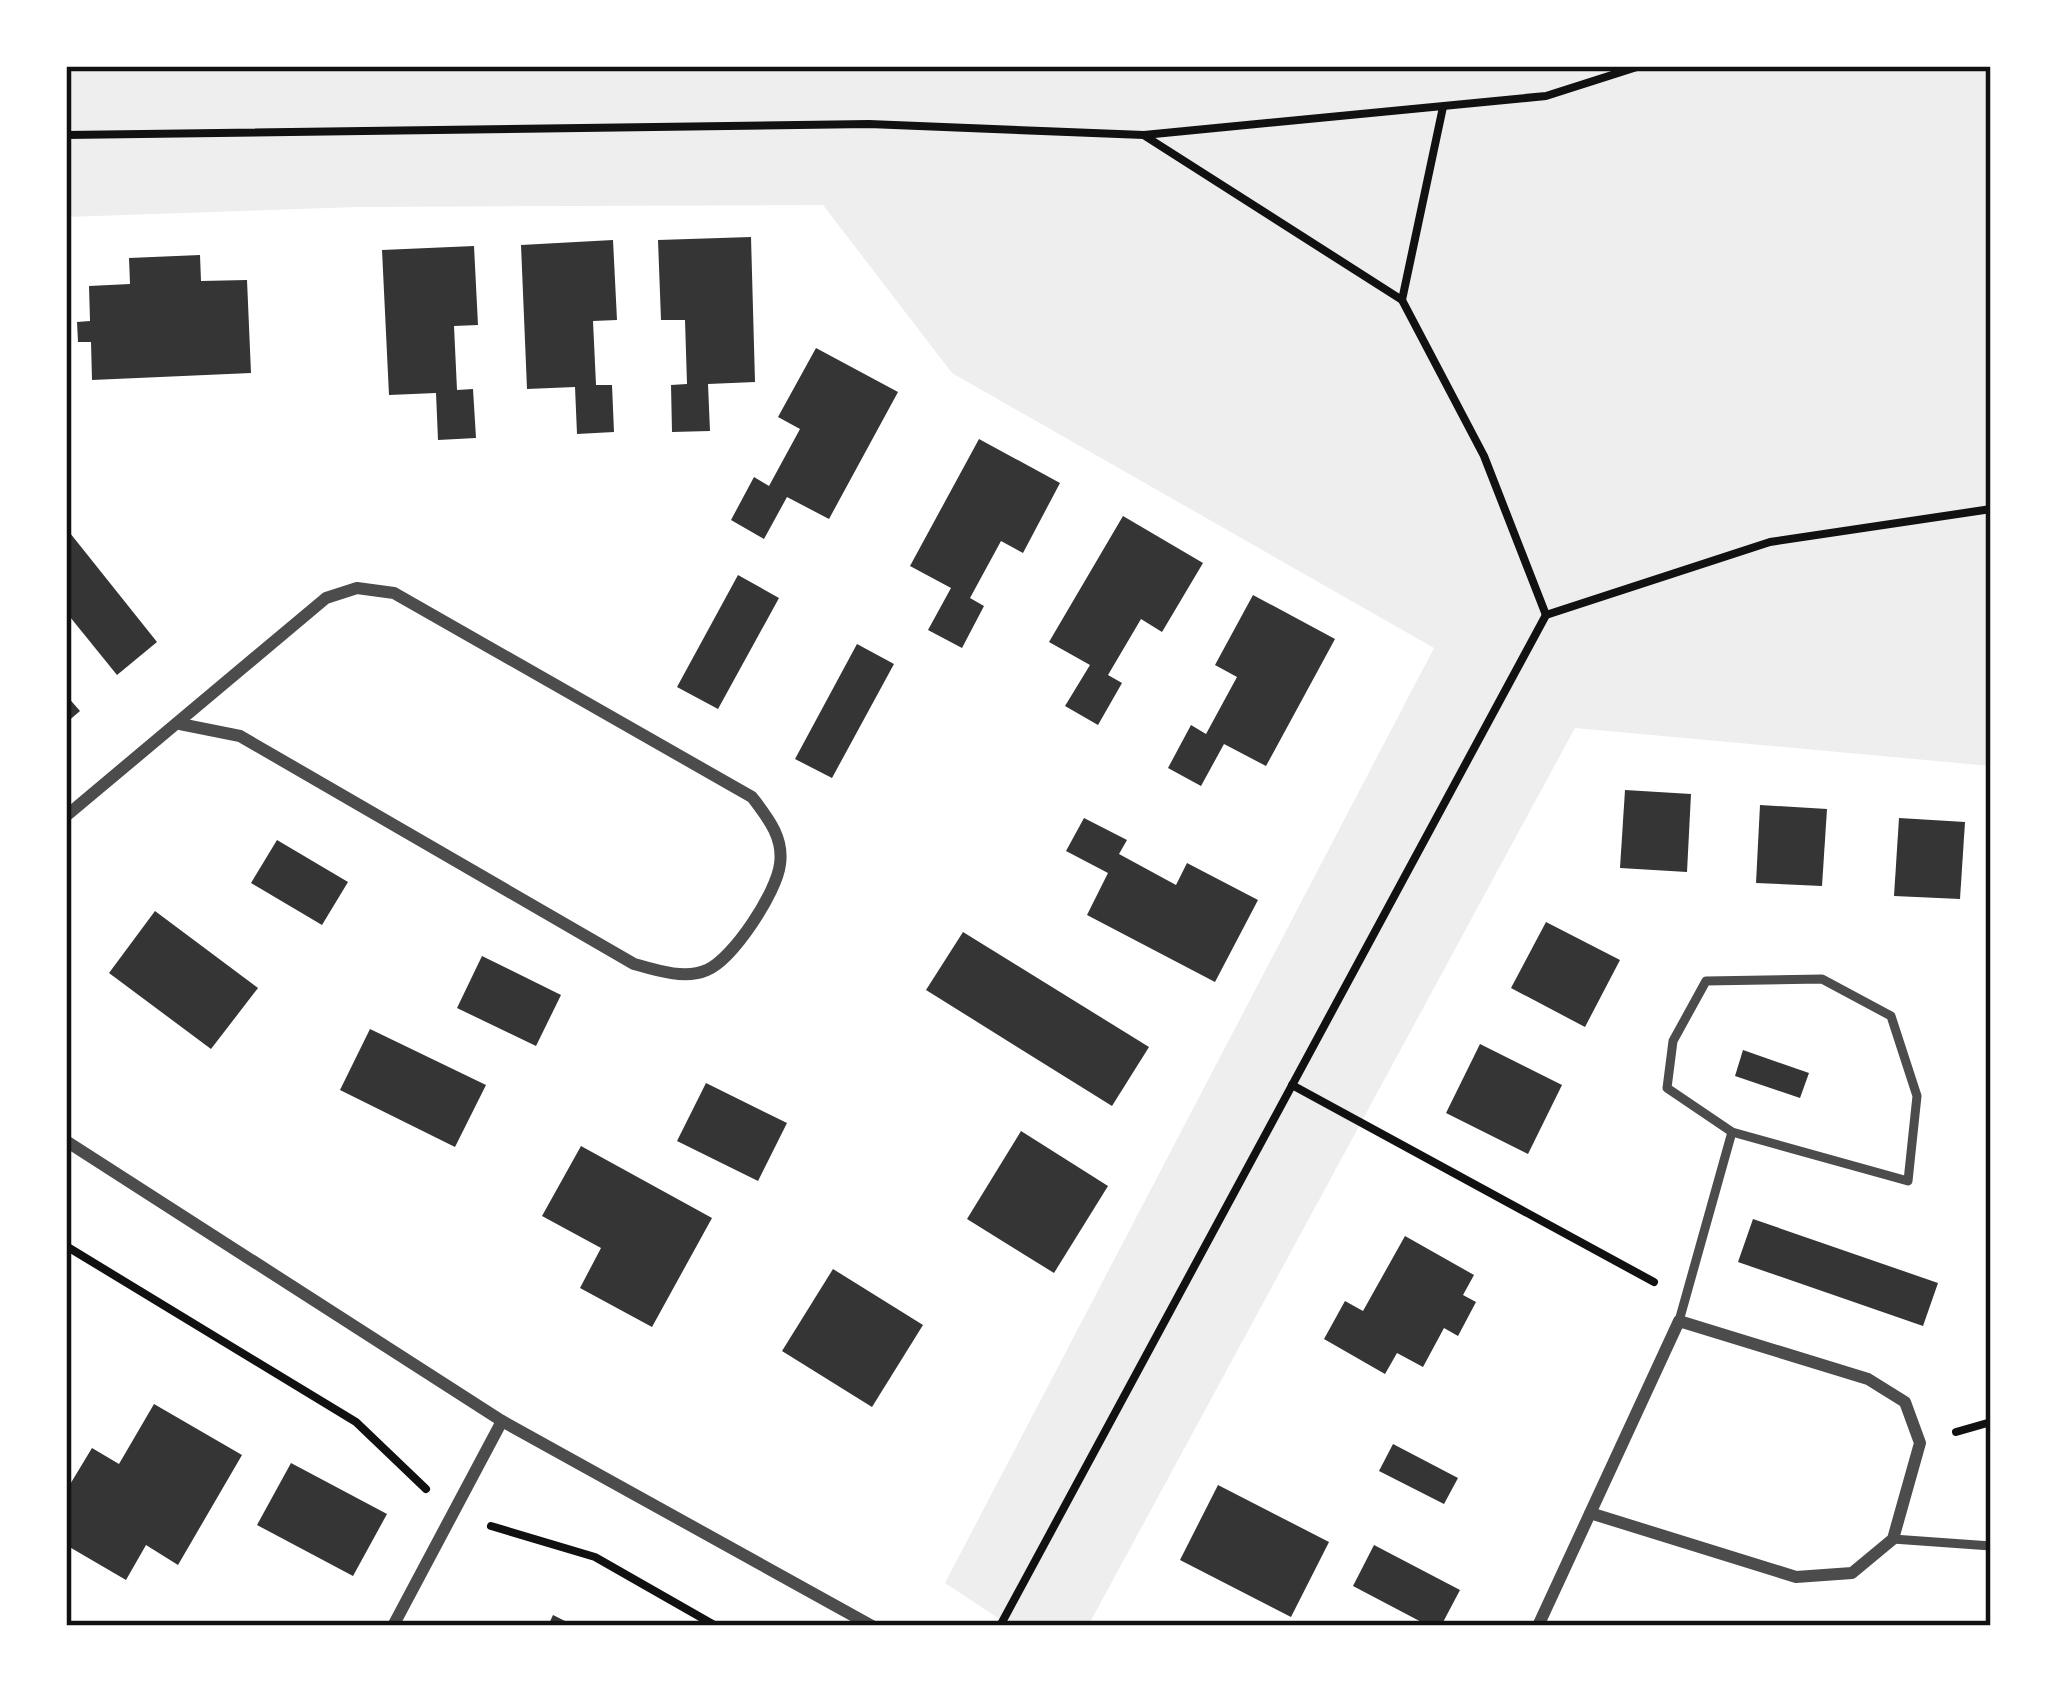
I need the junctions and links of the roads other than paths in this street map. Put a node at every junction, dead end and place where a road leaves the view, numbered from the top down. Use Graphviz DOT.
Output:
graph roads {
  1 [pos="181,724"];
  2 [pos="66,816"];
  3 [pos="1732,1132"];
  4 [pos="66,1141"];
  5 [pos="1679,1321"];
  6 [pos="502,1421"];
  7 [pos="1590,1513"];
  8 [pos="1893,1539"];
  9 [pos="1991,1546"];
  10 [pos="393,1626"];
  11 [pos="872,1626"];
  12 [pos="1538,1626"];
  1 -- 1 [label="street"];
  1 -- 2 [label="street"];
  3 -- 3 [label="lane"];
  3 -- 5 [label="lane"];
  4 -- 6 [label="street"];
  5 -- 7 [label="street"];
  5 -- 8 [label="street"];
  6 -- 10 [label="street"];
  6 -- 11 [label="street"];
  7 -- 8 [label="street"];
  7 -- 12 [label="street"];
  8 -- 9 [label="lane"];
}
